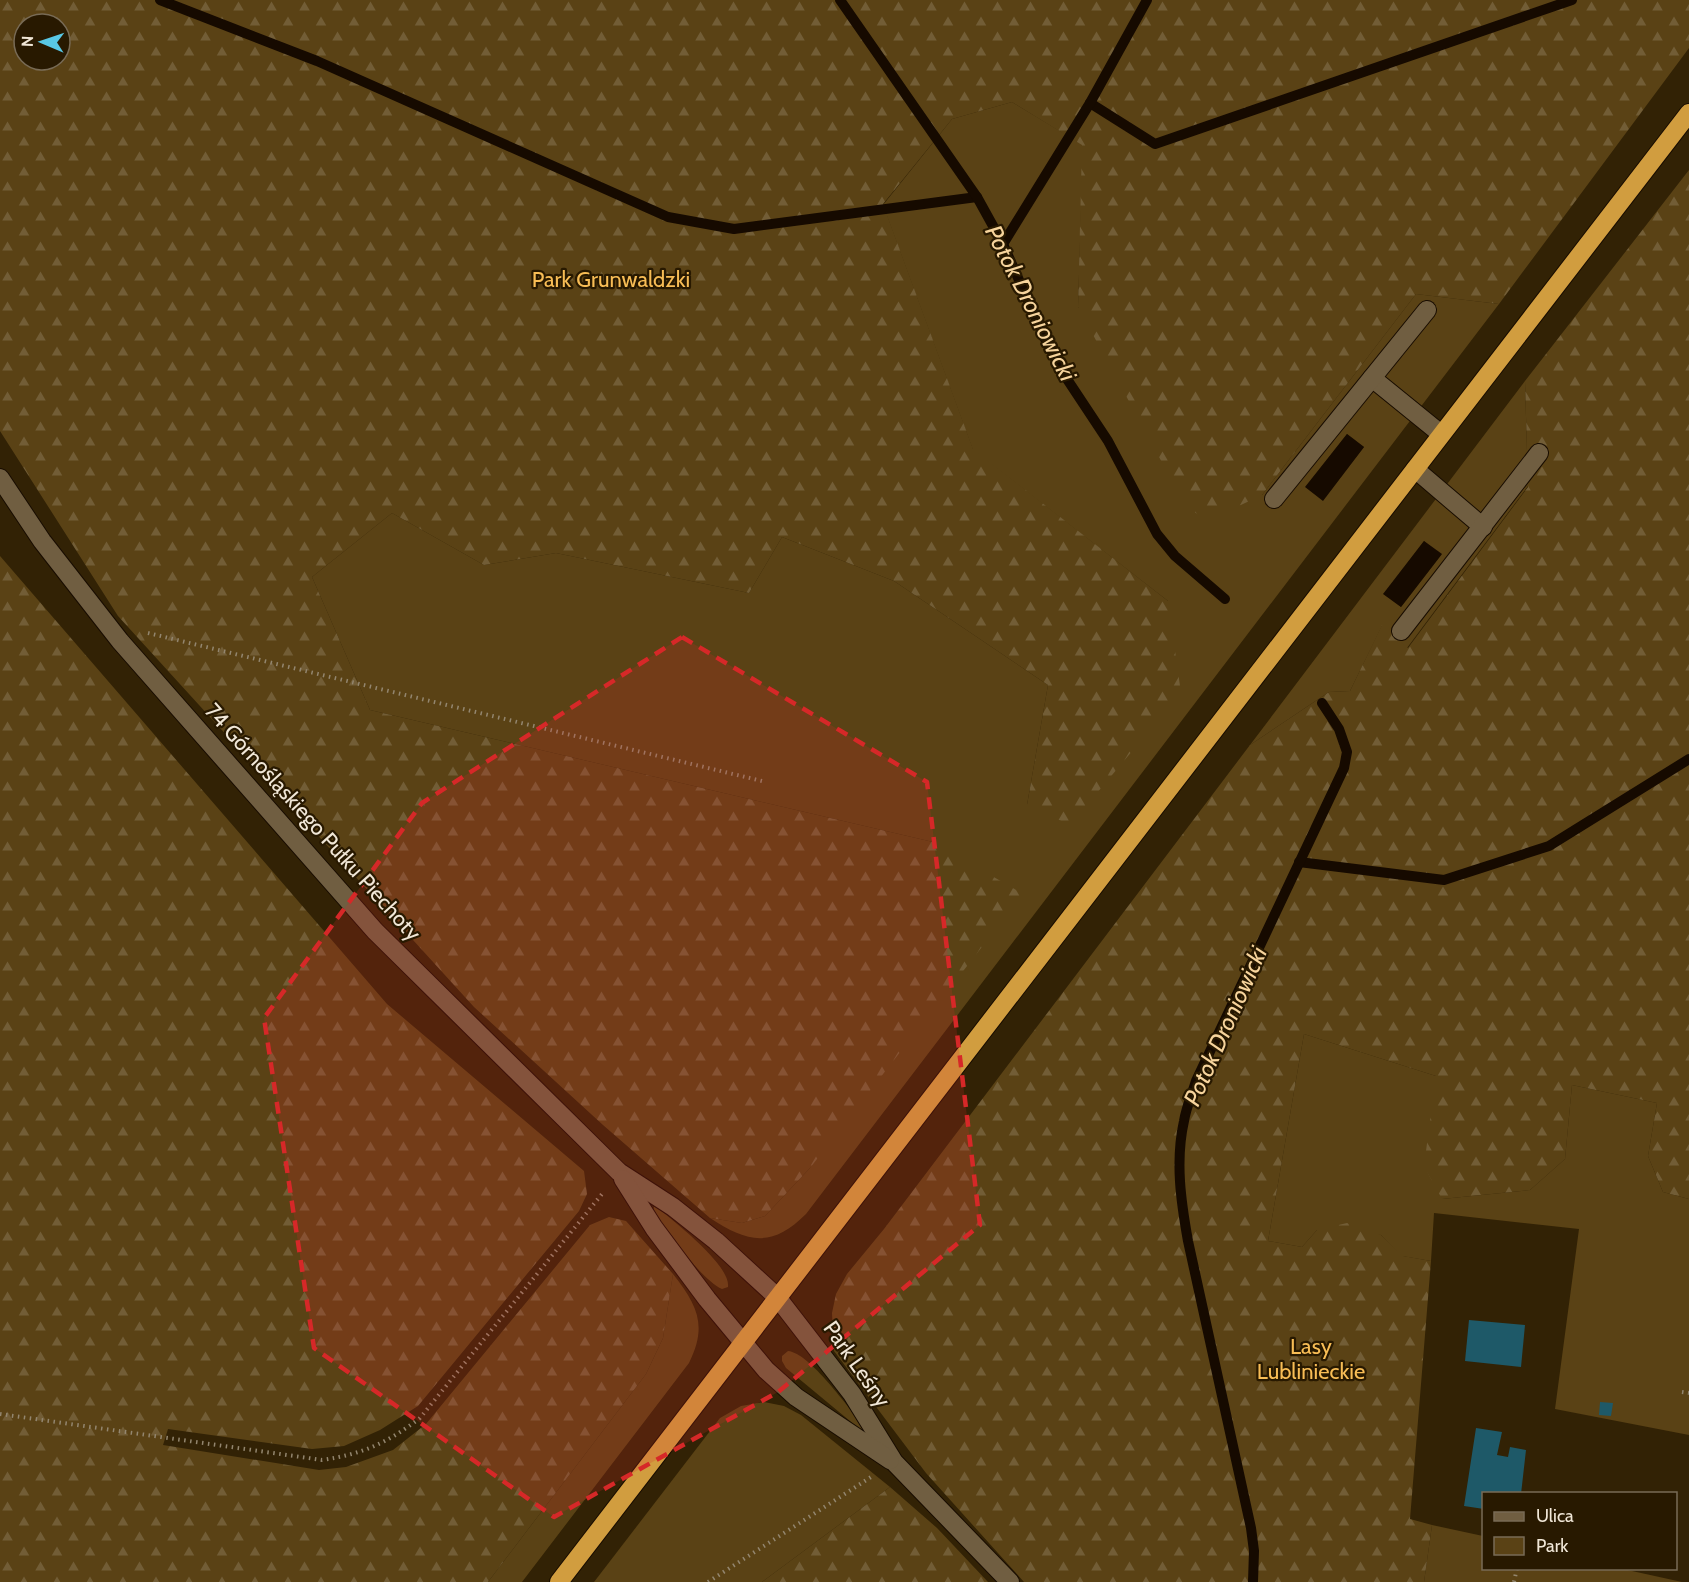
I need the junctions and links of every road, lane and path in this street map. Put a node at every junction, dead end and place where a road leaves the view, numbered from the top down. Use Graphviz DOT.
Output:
graph roads {
  1 [pos="1689,113"];
  2 [pos="1426,310"];
  3 [pos="1372,378"];
  4 [pos="1441,434"];
  5 [pos="1539,453"];
  6 [pos="1415,469"];
  7 [pos="0,478"];
  8 [pos="1274,499"];
  9 [pos="1483,527"];
  10 [pos="1401,631"];
  11 [pos="120,641"];
  12 [pos="762,781"];
  13 [pos="619,1172"];
  14 [pos="777,1297"];
  15 [pos="742,1343"];
  16 [pos="1682,1392"];
  17 [pos="1689,1393"];
  18 [pos="0,1414"];
  19 [pos="894,1462"];
  20 [pos="559,1582"];
  21 [pos="708,1582"];
  22 [pos="1010,1582"];
  1 -- 4 [label="highway"];
  2 -- 3 [label="street"];
  3 -- 4 [label="street"];
  3 -- 8 [label="street"];
  4 -- 6 [label="highway"];
  5 -- 9 [label="street"];
  6 -- 9 [label="street"];
  6 -- 14 [label="highway"];
  7 -- 11 [label="street, 74 Górnośląskiego Pułku Piechoty"];
  9 -- 10 [label="street"];
  11 -- 12 [label="path"];
  11 -- 13 [label="street, 74 Górnośląskiego Pułku Piechoty"];
  13 -- 14 [label="street, 74 Górnośląskiego Pułku Piechoty"];
  13 -- 15 [label="street, 74 Górnośląskiego Pułku Piechoty"];
  13 -- 18 [label="path"];
  14 -- 15 [label="highway"];
  14 -- 19 [label="street, Park Leśny"];
  15 -- 19 [label="street, Park Leśny"];
  15 -- 20 [label="highway"];
  16 -- 17 [label="path"];
  19 -- 21 [label="path"];
  19 -- 22 [label="street, Park Leśny"];
}
